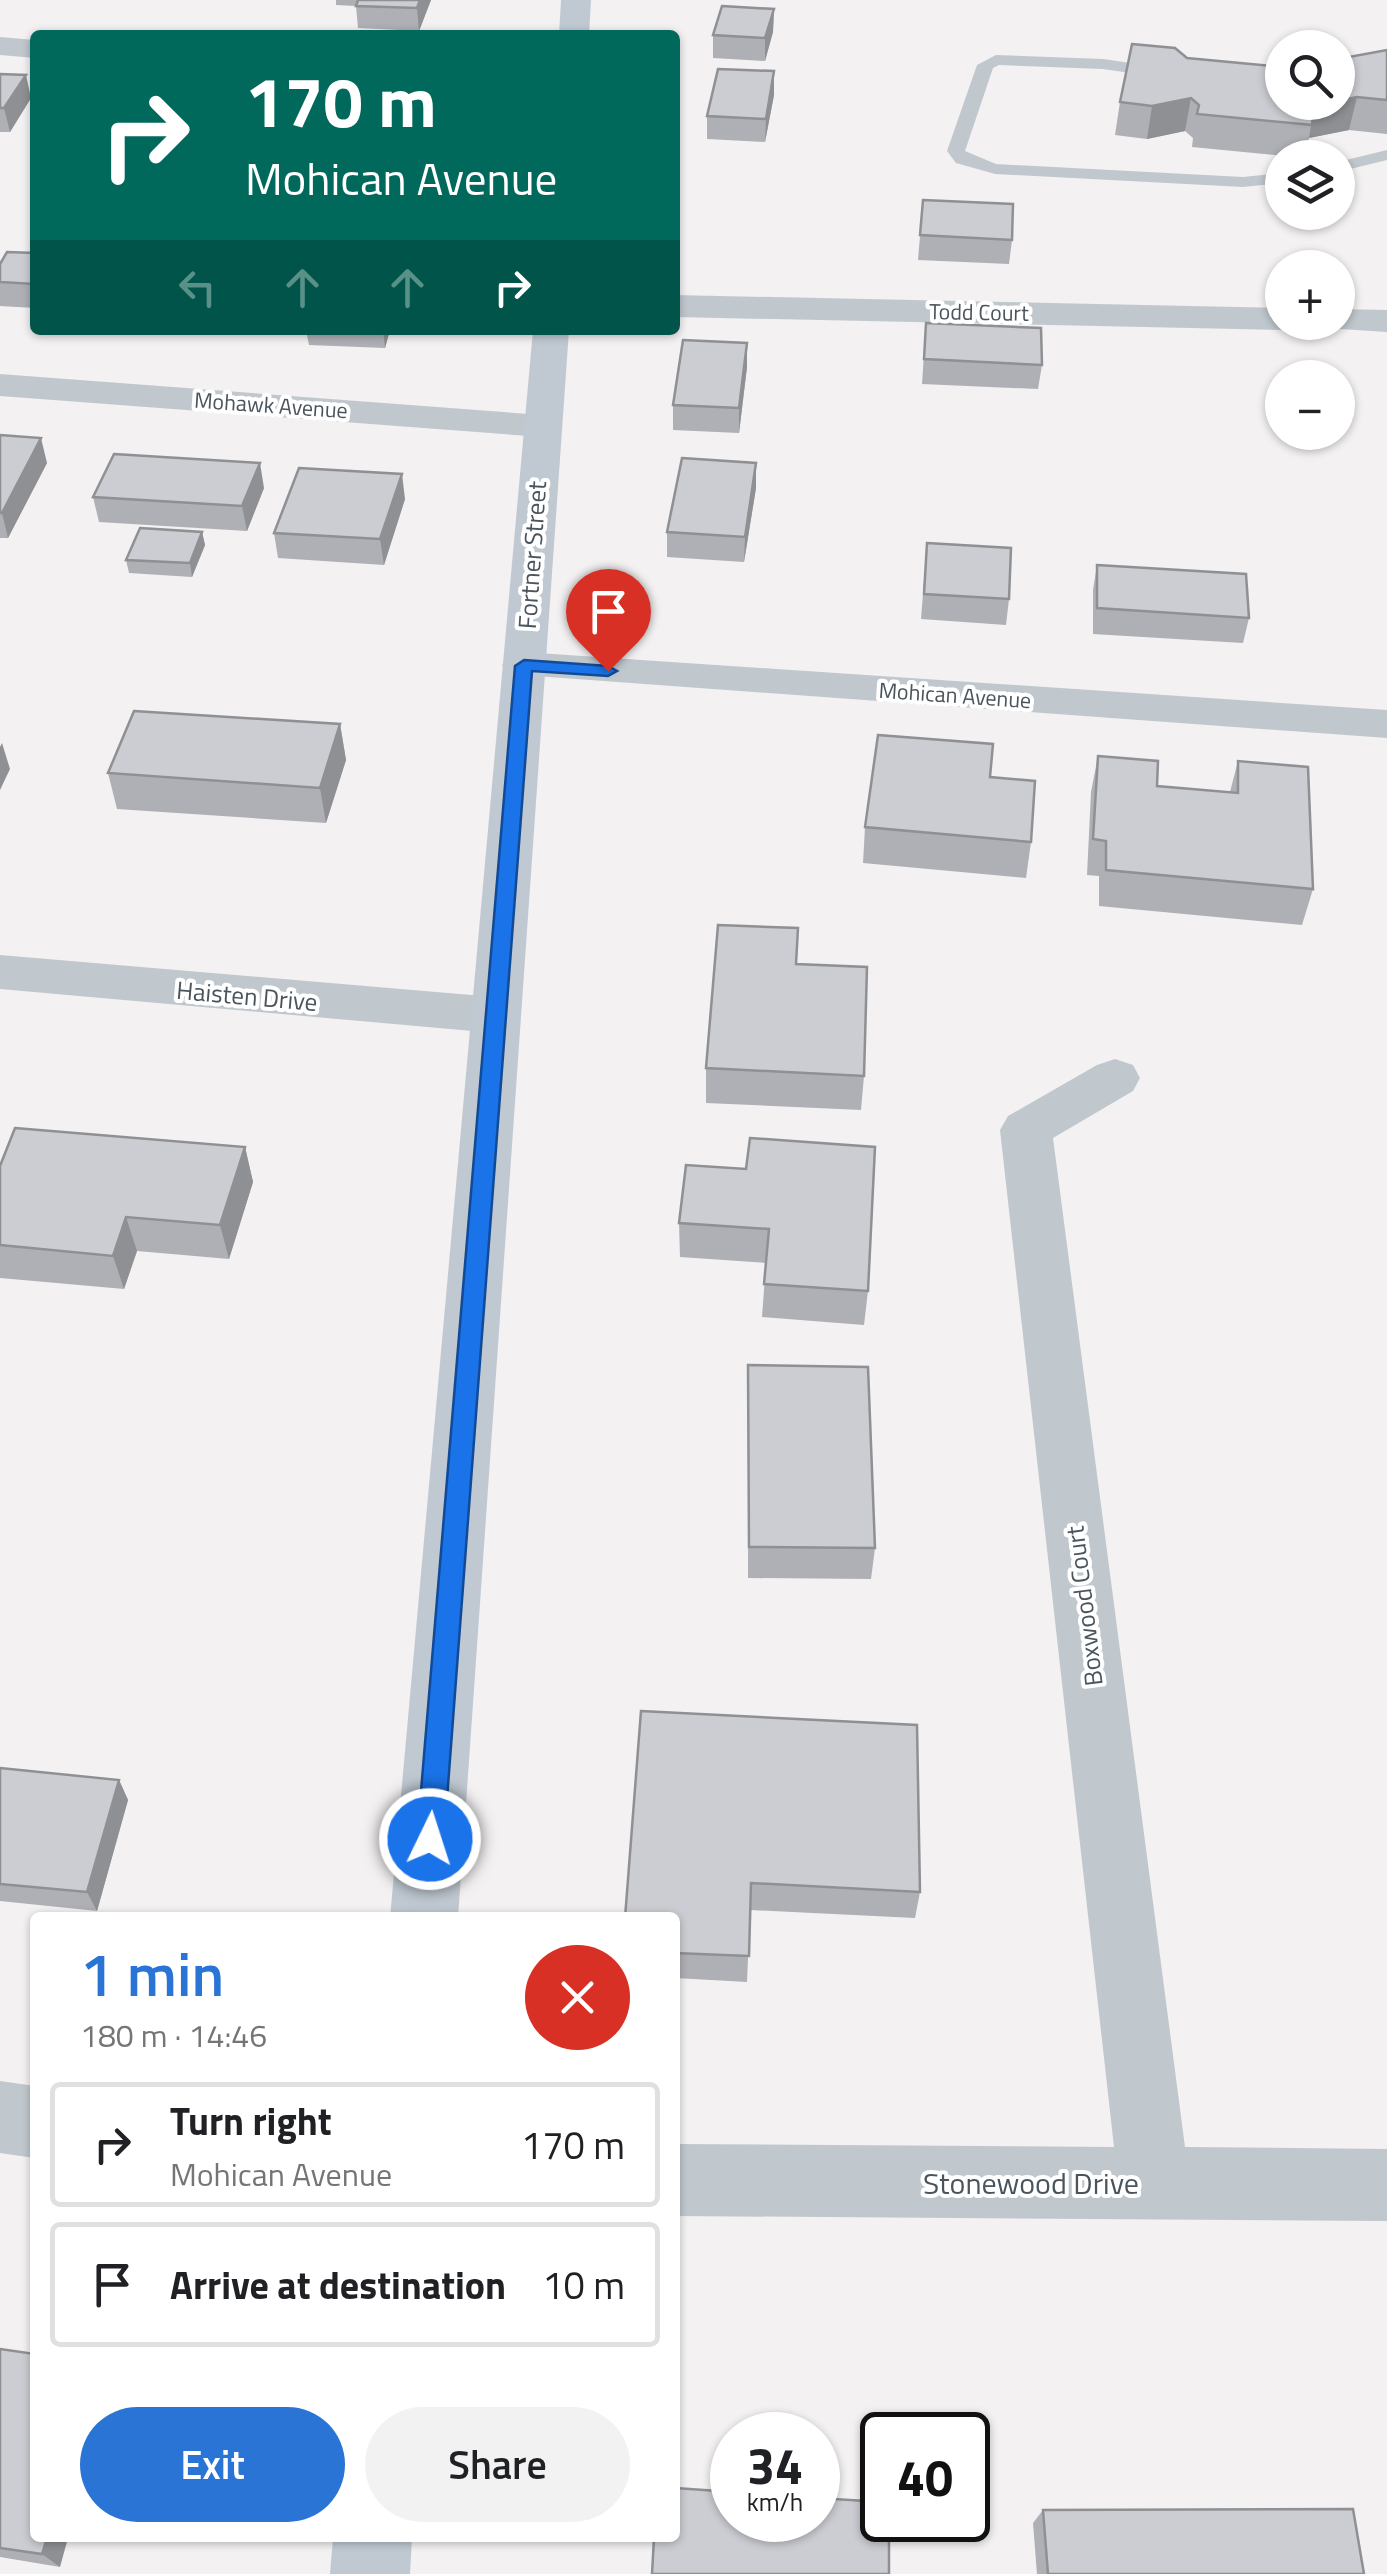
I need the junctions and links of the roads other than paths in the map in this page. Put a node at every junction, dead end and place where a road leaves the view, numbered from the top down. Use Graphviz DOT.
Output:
graph roads {
  1 [pos="576,0"];
  2 [pos="574,30"];
  3 [pos="0,46"];
  4 [pos="30,49"];
  5 [pos="1178,75"];
  6 [pos="1387,155"];
  7 [pos="1355,162"];
  8 [pos="1265,180"];
  9 [pos="680,306"];
  10 [pos="1265,319"];
  11 [pos="1355,320"];
  12 [pos="1387,321"];
  13 [pos="551,335"];
  14 [pos="0,385"];
  15 [pos="542,426"];
  16 [pos="524,666"];
  17 [pos="1387,724"];
  18 [pos="0,972"];
  19 [pos="495,1015"];
  20 [pos="1115,1078"];
  21 [pos="424,1912"];
  22 [pos="0,2117"];
  23 [pos="30,2121"];
  24 [pos="680,2180"];
  25 [pos="1154,2184"];
  26 [pos="1387,2186"];
  27 [pos="374,2542"];
  28 [pos="370,2574"];
  1 -- 2 [label="street"];
  3 -- 4 [label="street"];
  5 -- 8 [label="lane"];
  6 -- 7 [label="lane"];
  9 -- 10 [label="street, Todd Court"];
  11 -- 12 [label="street"];
  13 -- 15 [label="street, Fortner Street"];
  14 -- 15 [label="street, Mohawk Avenue"];
  15 -- 16 [label="street, Fortner Street"];
  16 -- 17 [label="street, Mohican Avenue"];
  16 -- 19 [label="street, Fortner Street"];
  18 -- 19 [label="street, Haisten Drive"];
  19 -- 21 [label="street, Fortner Street"];
  20 -- 25 [label="street, Boxwood Court"];
  22 -- 23 [label="street"];
  24 -- 25 [label="street, Stonewood Drive"];
  25 -- 26 [label="street, Stonewood Drive"];
  27 -- 28 [label="street"];
}
